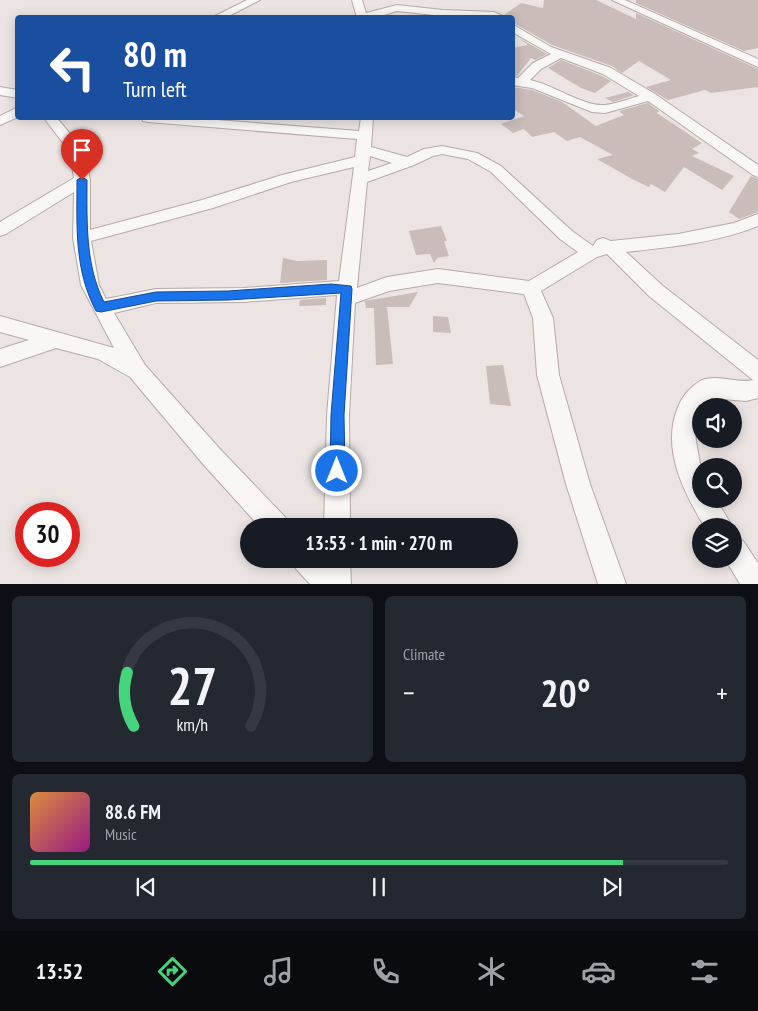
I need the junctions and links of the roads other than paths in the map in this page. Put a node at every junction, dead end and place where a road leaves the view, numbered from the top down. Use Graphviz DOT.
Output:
graph roads {
  1 [pos="256,0"];
  2 [pos="357,0"];
  3 [pos="393,0"];
  4 [pos="617,0"];
  5 [pos="385,10"];
  6 [pos="429,14"];
  7 [pos="223,15"];
  8 [pos="361,15"];
  9 [pos="371,15"];
  10 [pos="447,15"];
  11 [pos="515,29"];
  12 [pos="560,54"];
  13 [pos="758,64"];
  14 [pos="517,81"];
  15 [pos="0,91"];
  16 [pos="15,94"];
  17 [pos="650,97"];
  18 [pos="15,113"];
  19 [pos="55,120"];
  20 [pos="167,120"];
  21 [pos="0,121"];
  22 [pos="365,141"];
  23 [pos="409,162"];
  24 [pos="758,172"];
  25 [pos="360,179"];
  26 [pos="82,180"];
  27 [pos="550,219"];
  28 [pos="758,220"];
  29 [pos="0,230"];
  30 [pos="82,238"];
  31 [pos="610,248"];
  32 [pos="591,253"];
  33 [pos="531,288"];
  34 [pos="346,294"];
  35 [pos="101,308"];
  36 [pos="0,324"];
  37 [pos="57,339"];
  38 [pos="0,358"];
  39 [pos="138,371"];
  40 [pos="758,375"];
  41 [pos="692,482"];
  42 [pos="269,518"];
  43 [pos="337,518"];
  44 [pos="742,563"];
  45 [pos="314,568"];
  46 [pos="337,568"];
  47 [pos="758,583"];
  48 [pos="329,584"];
  49 [pos="336,584"];
  50 [pos="612,584"];
  1 -- 7 [label="street"];
  2 -- 8 [label="street"];
  3 -- 5 [label="street"];
  4 -- 13 [label="street"];
  5 -- 6 [label="street"];
  5 -- 9 [label="street"];
  6 -- 10 [label="street"];
  11 -- 12 [label="street"];
  12 -- 14 [label="street"];
  12 -- 17 [label="street"];
  14 -- 17 [label="street"];
  15 -- 16 [label="street"];
  17 -- 24 [label="street"];
  18 -- 21 [label="street"];
  19 -- 26 [label="street"];
  20 -- 22 [label="street"];
  22 -- 23 [label="street"];
  22 -- 25 [label="street"];
  22 -- 30 [label="street"];
  23 -- 25 [label="street"];
  23 -- 27 [label="street"];
  25 -- 34 [label="street"];
  26 -- 29 [label="street"];
  26 -- 30 [label="street"];
  27 -- 31 [label="street"];
  27 -- 32 [label="street"];
  28 -- 31 [label="street"];
  30 -- 35 [label="street"];
  31 -- 32 [label="street"];
  31 -- 40 [label="street"];
  32 -- 33 [label="street"];
  33 -- 34 [label="street"];
  33 -- 50 [label="street"];
  34 -- 35 [label="street"];
  34 -- 43 [label="street"];
  35 -- 39 [label="street"];
  36 -- 37 [label="street"];
  37 -- 38 [label="street"];
  37 -- 39 [label="street"];
  39 -- 42 [label="street"];
  40 -- 41 [label="street"];
  44 -- 47 [label="street"];
  45 -- 48 [label="street"];
  46 -- 49 [label="street"];
}
